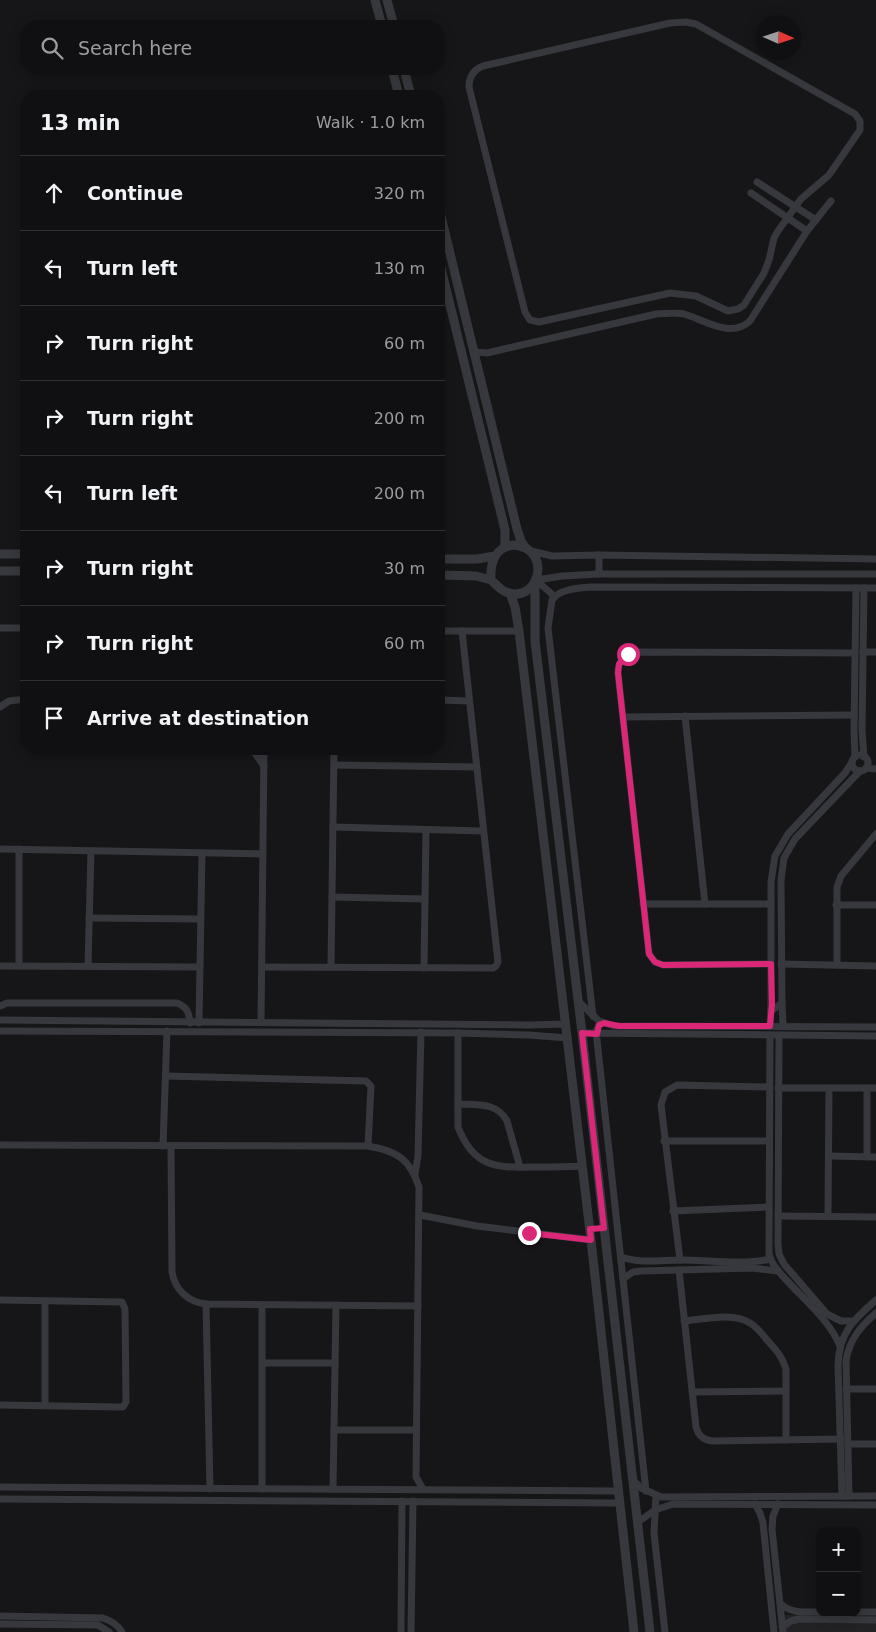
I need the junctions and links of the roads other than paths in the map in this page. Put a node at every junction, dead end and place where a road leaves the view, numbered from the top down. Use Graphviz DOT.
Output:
graph roads {
  1 [pos="375,0"];
  2 [pos="388,0"];
  3 [pos="380,20"];
  4 [pos="393,20"];
  5 [pos="394,75"];
  6 [pos="406,75"];
  7 [pos="397,90"];
  8 [pos="409,90"];
  9 [pos="757,182"];
  10 [pos="751,193"];
  11 [pos="831,202"];
  12 [pos="795,207"];
  13 [pos="788,217"];
  14 [pos="816,220"];
  15 [pos="807,231"];
  16 [pos="445,250"];
  17 [pos="445,285"];
  18 [pos="474,352"];
  19 [pos="510,497"];
  20 [pos="498,501"];
  21 [pos="505,547"];
  22 [pos="528,549"];
  23 [pos="0,554"];
  24 [pos="20,554"];
  25 [pos="599,555"];
  26 [pos="495,556"];
  27 [pos="445,558"];
  28 [pos="876,559"];
  29 [pos="0,571"];
  30 [pos="20,571"];
  31 [pos="599,574"];
  32 [pos="876,574"];
  33 [pos="445,575"];
  34 [pos="490,580"];
  35 [pos="536,580"];
  36 [pos="860,588"];
  37 [pos="876,588"];
  38 [pos="510,593"];
  39 [pos="554,596"];
  40 [pos="0,628"];
  41 [pos="20,628"];
  42 [pos="445,631"];
  43 [pos="462,631"];
  44 [pos="519,631"];
  45 [pos="876,652"];
  46 [pos="859,653"];
  47 [pos="20,700"];
  48 [pos="445,700"];
  49 [pos="469,701"];
  50 [pos="0,707"];
  51 [pos="854,715"];
  52 [pos="685,716"];
  53 [pos="623,717"];
  54 [pos="256,755"];
  55 [pos="264,755"];
  56 [pos="334,755"];
  57 [pos="865,758"];
  58 [pos="854,760"];
  59 [pos="876,760"];
  60 [pos="264,766"];
  61 [pos="334,766"];
  62 [pos="476,767"];
  63 [pos="876,769"];
  64 [pos="863,770"];
  65 [pos="333,827"];
  66 [pos="426,830"];
  67 [pos="483,831"];
  68 [pos="876,834"];
  69 [pos="0,849"];
  70 [pos="19,849"];
  71 [pos="91,850"];
  72 [pos="202,853"];
  73 [pos="263,854"];
  74 [pos="332,897"];
  75 [pos="425,899"];
  76 [pos="643,904"];
  77 [pos="704,904"];
  78 [pos="771,904"];
  79 [pos="836,905"];
  80 [pos="876,905"];
  81 [pos="89,918"];
  82 [pos="200,919"];
  83 [pos="771,964"];
  84 [pos="781,964"];
  85 [pos="837,965"];
  86 [pos="0,966"];
  87 [pos="19,966"];
  88 [pos="88,966"];
  89 [pos="262,966"];
  90 [pos="876,966"];
  91 [pos="199,967"];
  92 [pos="331,967"];
  93 [pos="424,968"];
  94 [pos="578,1001"];
  95 [pos="782,1003"];
  96 [pos="0,1006"];
  97 [pos="771,1011"];
  98 [pos="593,1016"];
  99 [pos="0,1020"];
  100 [pos="140,1022"];
  101 [pos="199,1022"];
  102 [pos="262,1022"];
  103 [pos="190,1023"];
  104 [pos="604,1023"];
  105 [pos="566,1024"];
  106 [pos="529,1025"];
  107 [pos="711,1026"];
  108 [pos="770,1026"];
  109 [pos="783,1026"];
  110 [pos="855,1027"];
  111 [pos="876,1027"];
  112 [pos="0,1031"];
  113 [pos="140,1031"];
  114 [pos="167,1031"];
  115 [pos="421,1032"];
  116 [pos="458,1033"];
  117 [pos="582,1033"];
  118 [pos="597,1034"];
  119 [pos="711,1034"];
  120 [pos="529,1035"];
  121 [pos="770,1035"];
  122 [pos="778,1035"];
  123 [pos="855,1036"];
  124 [pos="876,1036"];
  125 [pos="568,1038"];
  126 [pos="166,1076"];
  127 [pos="769,1087"];
  128 [pos="778,1088"];
  129 [pos="829,1088"];
  130 [pos="867,1088"];
  131 [pos="876,1088"];
  132 [pos="458,1104"];
  133 [pos="664,1141"];
  134 [pos="769,1142"];
  135 [pos="0,1145"];
  136 [pos="163,1146"];
  137 [pos="171,1146"];
  138 [pos="368,1146"];
  139 [pos="829,1156"];
  140 [pos="867,1157"];
  141 [pos="876,1157"];
  142 [pos="582,1166"];
  143 [pos="520,1168"];
  144 [pos="415,1174"];
  145 [pos="768,1207"];
  146 [pos="673,1211"];
  147 [pos="420,1215"];
  148 [pos="778,1216"];
  149 [pos="828,1216"];
  150 [pos="876,1216"];
  151 [pos="604,1228"];
  152 [pos="590,1229"];
  153 [pos="591,1240"];
  154 [pos="621,1257"];
  155 [pos="770,1259"];
  156 [pos="680,1260"];
  157 [pos="637,1261"];
  158 [pos="726,1265"];
  159 [pos="679,1270"];
  160 [pos="637,1271"];
  161 [pos="779,1271"];
  162 [pos="623,1279"];
  163 [pos="0,1300"];
  164 [pos="876,1300"];
  165 [pos="45,1301"];
  166 [pos="206,1304"];
  167 [pos="262,1305"];
  168 [pos="336,1305"];
  169 [pos="418,1306"];
  170 [pos="876,1313"];
  171 [pos="684,1321"];
  172 [pos="854,1321"];
  173 [pos="840,1346"];
  174 [pos="263,1362"];
  175 [pos="335,1363"];
  176 [pos="846,1389"];
  177 [pos="876,1389"];
  178 [pos="786,1391"];
  179 [pos="692,1392"];
  180 [pos="0,1405"];
  181 [pos="45,1406"];
  182 [pos="334,1430"];
  183 [pos="416,1430"];
  184 [pos="841,1439"];
  185 [pos="786,1440"];
  186 [pos="848,1444"];
  187 [pos="876,1444"];
  188 [pos="416,1477"];
  189 [pos="633,1480"];
  190 [pos="0,1487"];
  191 [pos="171,1489"];
  192 [pos="210,1489"];
  193 [pos="262,1489"];
  194 [pos="333,1489"];
  195 [pos="409,1489"];
  196 [pos="423,1490"];
  197 [pos="466,1490"];
  198 [pos="618,1491"];
  199 [pos="646,1491"];
  200 [pos="656,1496"];
  201 [pos="846,1496"];
  202 [pos="876,1496"];
  203 [pos="0,1499"];
  204 [pos="171,1500"];
  205 [pos="402,1501"];
  206 [pos="413,1501"];
  207 [pos="465,1501"];
  208 [pos="619,1503"];
  209 [pos="755,1504"];
  210 [pos="778,1504"];
  211 [pos="876,1505"];
  212 [pos="655,1510"];
  213 [pos="638,1522"];
  214 [pos="763,1529"];
  215 [pos="772,1529"];
  216 [pos="780,1603"];
  217 [pos="861,1612"];
  218 [pos="876,1612"];
  219 [pos="816,1613"];
  220 [pos="401,1614"];
  221 [pos="411,1614"];
  222 [pos="803,1615"];
  223 [pos="0,1616"];
  224 [pos="876,1620"];
  225 [pos="0,1624"];
  226 [pos="783,1629"];
  227 [pos="110,1632"];
  228 [pos="122,1632"];
  229 [pos="401,1632"];
  230 [pos="411,1632"];
  231 [pos="634,1632"];
  232 [pos="650,1632"];
  233 [pos="665,1632"];
  234 [pos="774,1632"];
  1 -- 3 [label="street"];
  2 -- 4 [label="street"];
  5 -- 7 [label="street"];
  6 -- 8 [label="street"];
  9 -- 12 [label="street"];
  10 -- 13 [label="street"];
  11 -- 14 [label="street"];
  12 -- 13 [label="street"];
  12 -- 13 [label="street"];
  12 -- 14 [label="street"];
  13 -- 15 [label="street"];
  14 -- 15 [label="street"];
  15 -- 18 [label="street"];
  16 -- 18 [label="street"];
  17 -- 20 [label="street"];
  18 -- 19 [label="street"];
  19 -- 20 [label="street"];
  19 -- 22 [label="street"];
  20 -- 21 [label="street"];
  21 -- 22 [label="street"];
  21 -- 26 [label="street"];
  22 -- 25 [label="street"];
  22 -- 35 [label="street"];
  23 -- 24 [label="street"];
  25 -- 28 [label="street"];
  25 -- 31 [label="street"];
  26 -- 27 [label="street"];
  26 -- 34 [label="street"];
  29 -- 30 [label="street"];
  31 -- 32 [label="street"];
  31 -- 35 [label="street"];
  33 -- 34 [label="street"];
  34 -- 38 [label="street"];
  35 -- 38 [label="street"];
  35 -- 39 [label="street"];
  35 -- 94 [label="street"];
  36 -- 37 [label="street"];
  36 -- 39 [label="street"];
  36 -- 46 [label="street"];
  38 -- 44 [label="street"];
  39 -- 98 [label="street"];
  40 -- 41 [label="street"];
  42 -- 43 [label="street"];
  43 -- 44 [label="street"];
  43 -- 49 [label="street"];
  44 -- 105 [label="street"];
  45 -- 46 [label="street"];
  46 -- 51 [label="street"];
  46 -- 53 [label="street"];
  46 -- 57 [label="street"];
  47 -- 50 [label="street"];
  48 -- 49 [label="street"];
  49 -- 62 [label="street"];
  51 -- 52 [label="street"];
  51 -- 58 [label="street"];
  52 -- 53 [label="street"];
  52 -- 77 [label="street"];
  53 -- 76 [label="street"];
  54 -- 60 [label="street"];
  55 -- 60 [label="street"];
  56 -- 61 [label="street"];
  57 -- 58 [label="street"];
  57 -- 59 [label="street"];
  57 -- 64 [label="street"];
  58 -- 64 [label="street"];
  58 -- 78 [label="street"];
  60 -- 73 [label="street"];
  61 -- 62 [label="street"];
  61 -- 65 [label="street"];
  62 -- 67 [label="street"];
  63 -- 64 [label="street"];
  64 -- 84 [label="street"];
  65 -- 66 [label="street"];
  65 -- 74 [label="street"];
  66 -- 67 [label="street"];
  66 -- 75 [label="street"];
  67 -- 93 [label="street"];
  68 -- 79 [label="street"];
  69 -- 70 [label="street"];
  70 -- 71 [label="street"];
  70 -- 87 [label="street"];
  71 -- 72 [label="street"];
  71 -- 81 [label="street"];
  72 -- 73 [label="street"];
  72 -- 82 [label="street"];
  73 -- 89 [label="street"];
  74 -- 75 [label="street"];
  74 -- 92 [label="street"];
  75 -- 93 [label="street"];
  76 -- 77 [label="street"];
  76 -- 83 [label="street"];
  77 -- 78 [label="street"];
  78 -- 83 [label="street"];
  79 -- 80 [label="street"];
  79 -- 85 [label="street"];
  81 -- 82 [label="street"];
  81 -- 88 [label="street"];
  82 -- 91 [label="street"];
  83 -- 97 [label="street"];
  84 -- 85 [label="street"];
  84 -- 95 [label="street"];
  85 -- 90 [label="street"];
  86 -- 87 [label="street"];
  87 -- 88 [label="street"];
  88 -- 91 [label="street"];
  89 -- 92 [label="street"];
  89 -- 102 [label="street"];
  91 -- 101 [label="street"];
  92 -- 93 [label="street"];
  94 -- 98 [label="street"];
  94 -- 117 [label="street"];
  95 -- 97 [label="street"];
  95 -- 109 [label="street"];
  96 -- 103 [label="street"];
  97 -- 108 [label="street"];
  98 -- 104 [label="street"];
  99 -- 100 [label="street"];
  100 -- 103 [label="street"];
  100 -- 113 [label="street"];
  101 -- 102 [label="street"];
  101 -- 103 [label="street"];
  102 -- 106 [label="street"];
  104 -- 107 [label="street"];
  104 -- 118 [label="street"];
  105 -- 106 [label="street"];
  105 -- 125 [label="street"];
  106 -- 120 [label="street"];
  107 -- 108 [label="street"];
  107 -- 119 [label="street"];
  108 -- 109 [label="street"];
  109 -- 110 [label="street"];
  110 -- 111 [label="street"];
  110 -- 123 [label="street"];
  112 -- 113 [label="street"];
  113 -- 114 [label="street"];
  114 -- 115 [label="street"];
  114 -- 126 [label="street"];
  115 -- 116 [label="street"];
  115 -- 144 [label="street"];
  116 -- 120 [label="street"];
  116 -- 132 [label="street"];
  117 -- 118 [label="street"];
  117 -- 151 [label="street"];
  118 -- 119 [label="street"];
  118 -- 154 [label="street"];
  119 -- 121 [label="street"];
  120 -- 125 [label="street"];
  121 -- 122 [label="street"];
  121 -- 127 [label="street"];
  122 -- 123 [label="street"];
  122 -- 128 [label="street"];
  123 -- 124 [label="street"];
  125 -- 142 [label="street"];
  126 -- 136 [label="street"];
  126 -- 138 [label="street"];
  127 -- 133 [label="street"];
  127 -- 134 [label="street"];
  128 -- 129 [label="street"];
  128 -- 148 [label="street"];
  129 -- 130 [label="street"];
  129 -- 139 [label="street"];
  130 -- 131 [label="street"];
  130 -- 140 [label="street"];
  132 -- 143 [label="street"];
  132 -- 143 [label="street"];
  133 -- 134 [label="street"];
  133 -- 146 [label="street"];
  134 -- 145 [label="street"];
  135 -- 136 [label="street"];
  136 -- 137 [label="street"];
  137 -- 138 [label="street"];
  137 -- 166 [label="street"];
  138 -- 144 [label="street"];
  139 -- 140 [label="street"];
  139 -- 149 [label="street"];
  140 -- 141 [label="street"];
  142 -- 143 [label="street"];
  142 -- 152 [label="street"];
  144 -- 147 [label="street"];
  145 -- 146 [label="street"];
  145 -- 155 [label="street"];
  146 -- 156 [label="street"];
  147 -- 153 [label="street"];
  147 -- 169 [label="street"];
  148 -- 149 [label="street"];
  148 -- 172 [label="street"];
  149 -- 150 [label="street"];
  151 -- 152 [label="street"];
  151 -- 189 [label="street"];
  152 -- 153 [label="street"];
  153 -- 198 [label="street"];
  154 -- 157 [label="street"];
  154 -- 162 [label="street"];
  155 -- 158 [label="street"];
  155 -- 161 [label="street"];
  156 -- 157 [label="street"];
  156 -- 158 [label="street"];
  157 -- 160 [label="street"];
  158 -- 159 [label="street"];
  158 -- 161 [label="street"];
  159 -- 160 [label="street"];
  159 -- 171 [label="street"];
  160 -- 162 [label="street"];
  161 -- 173 [label="street"];
  162 -- 199 [label="street"];
  163 -- 165 [label="street"];
  164 -- 172 [label="street"];
  165 -- 181 [label="street"];
  165 -- 181 [label="street"];
  166 -- 167 [label="street"];
  166 -- 192 [label="street"];
  167 -- 168 [label="street"];
  167 -- 174 [label="street"];
  168 -- 169 [label="street"];
  168 -- 175 [label="street"];
  169 -- 183 [label="street"];
  170 -- 176 [label="street"];
  171 -- 178 [label="street"];
  171 -- 179 [label="street"];
  172 -- 173 [label="street"];
  173 -- 184 [label="street"];
  174 -- 175 [label="street"];
  174 -- 193 [label="street"];
  175 -- 182 [label="street"];
  176 -- 177 [label="street"];
  176 -- 186 [label="street"];
  178 -- 179 [label="street"];
  178 -- 185 [label="street"];
  179 -- 185 [label="street"];
  180 -- 181 [label="street"];
  182 -- 183 [label="street"];
  182 -- 194 [label="street"];
  183 -- 188 [label="street"];
  184 -- 185 [label="street"];
  184 -- 201 [label="street"];
  186 -- 187 [label="street"];
  186 -- 201 [label="street"];
  188 -- 195 [label="street"];
  188 -- 196 [label="street"];
  189 -- 199 [label="street"];
  189 -- 213 [label="street"];
  190 -- 191 [label="street"];
  191 -- 192 [label="street"];
  191 -- 204 [label="street"];
  192 -- 193 [label="street"];
  193 -- 194 [label="street"];
  194 -- 195 [label="street"];
  195 -- 196 [label="street"];
  196 -- 197 [label="street"];
  197 -- 198 [label="street"];
  197 -- 207 [label="street"];
  198 -- 208 [label="street"];
  199 -- 200 [label="street"];
  200 -- 201 [label="street"];
  200 -- 212 [label="street"];
  201 -- 202 [label="street"];
  203 -- 204 [label="street"];
  204 -- 205 [label="street"];
  205 -- 206 [label="street"];
  205 -- 220 [label="street"];
  206 -- 207 [label="street"];
  206 -- 221 [label="street"];
  207 -- 208 [label="street"];
  208 -- 231 [label="street"];
  209 -- 210 [label="street"];
  209 -- 212 [label="street"];
  209 -- 214 [label="street"];
  210 -- 211 [label="street"];
  210 -- 215 [label="street"];
  212 -- 213 [label="street"];
  212 -- 233 [label="street"];
  213 -- 232 [label="street"];
  214 -- 215 [label="street"];
  214 -- 234 [label="street"];
  215 -- 216 [label="street"];
  216 -- 222 [label="street"];
  216 -- 226 [label="street"];
  217 -- 218 [label="street"];
  219 -- 222 [label="street"];
  220 -- 221 [label="street"];
  220 -- 229 [label="street"];
  221 -- 230 [label="street"];
  222 -- 224 [label="street"];
  222 -- 226 [label="street"];
  223 -- 228 [label="street"];
  225 -- 227 [label="street"];
}
